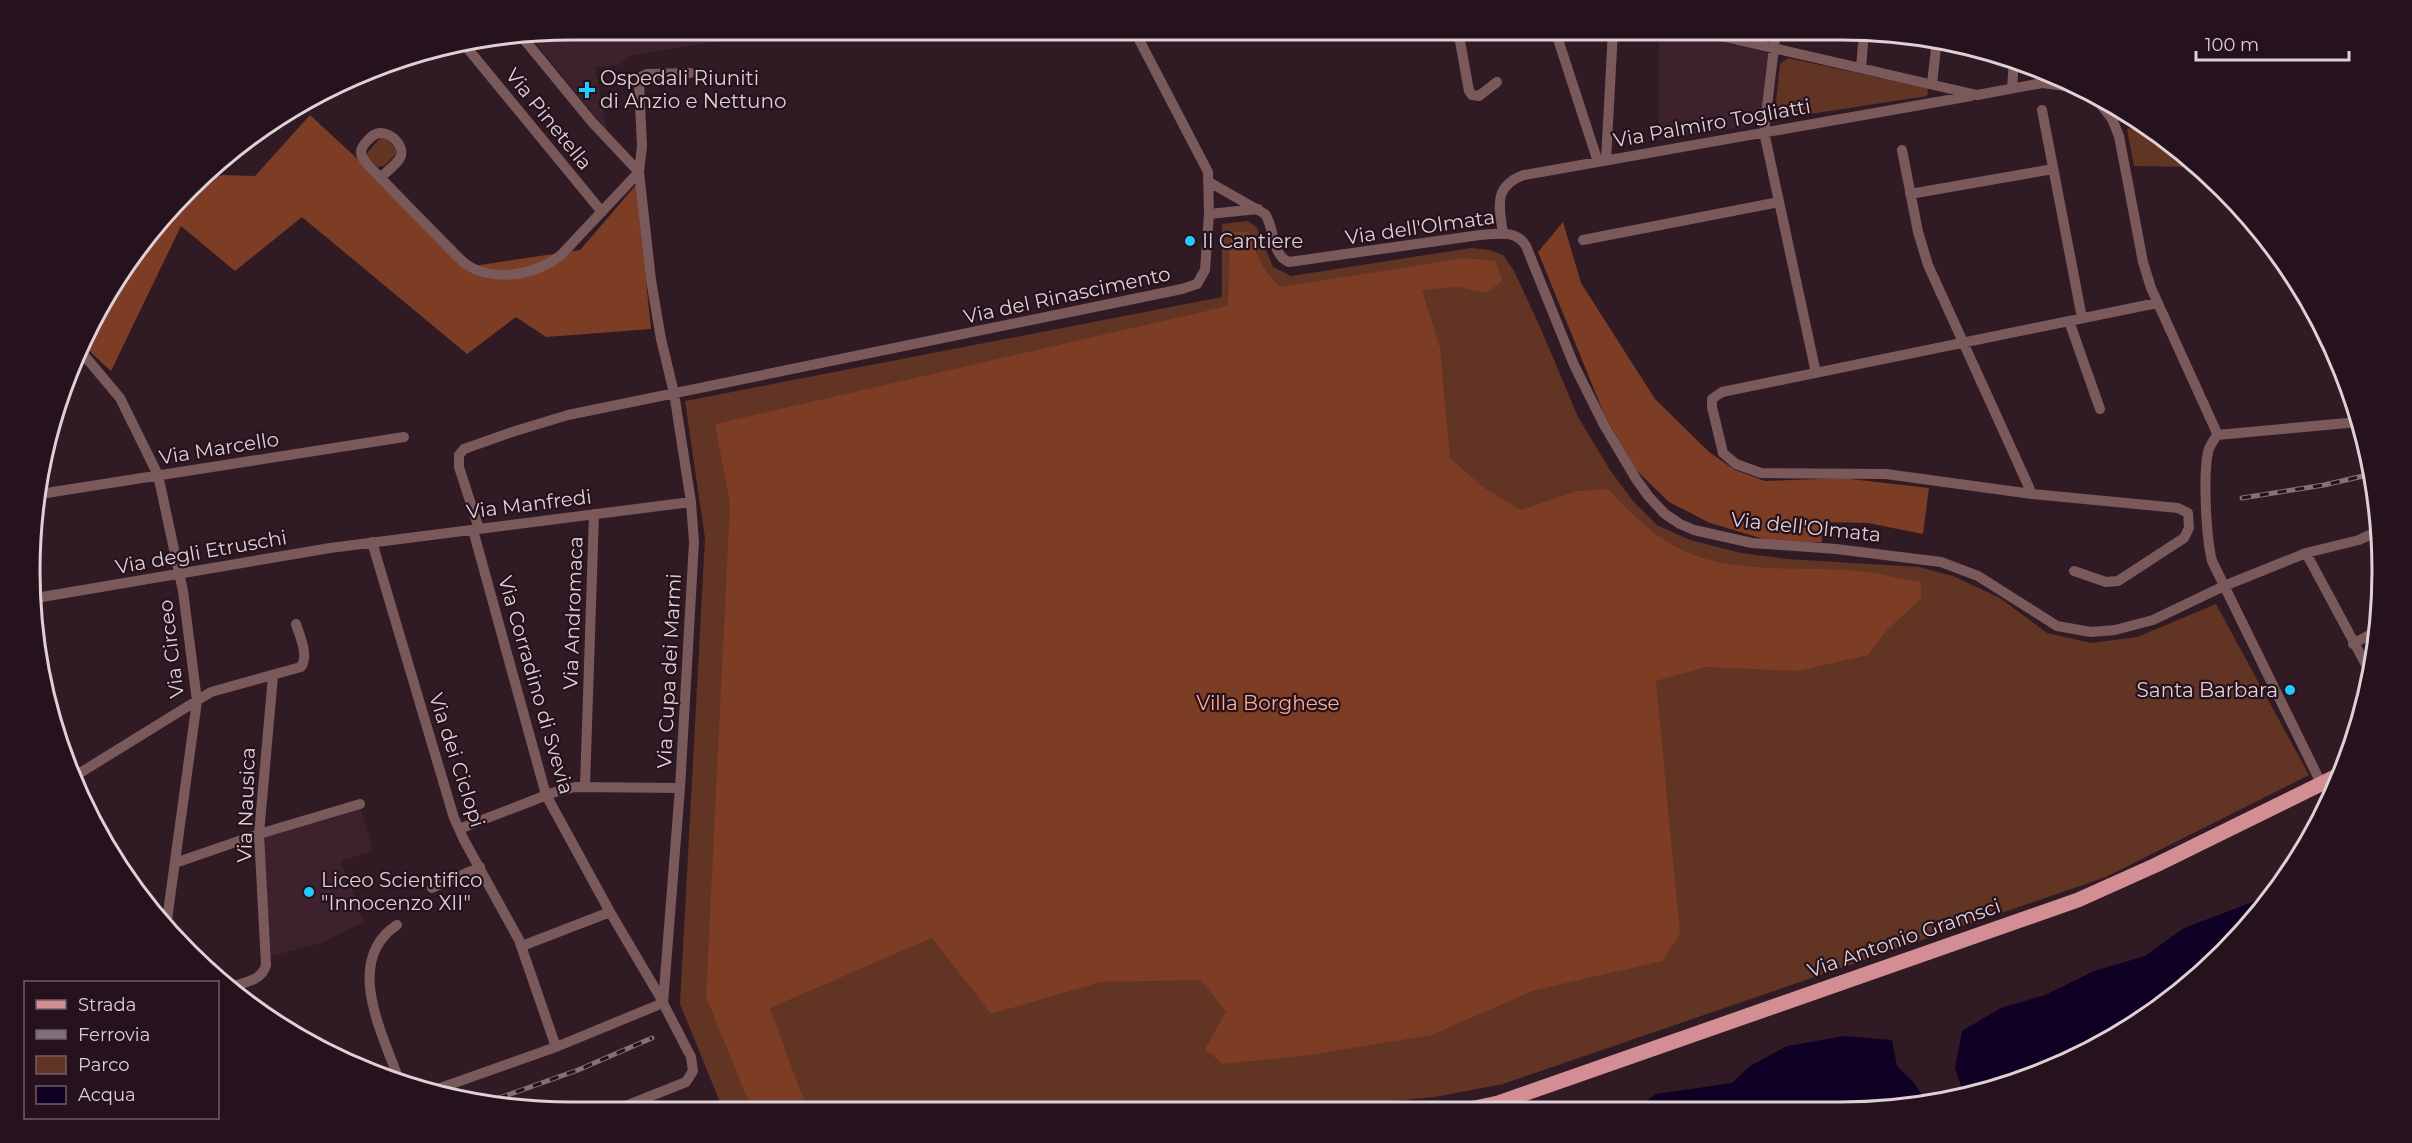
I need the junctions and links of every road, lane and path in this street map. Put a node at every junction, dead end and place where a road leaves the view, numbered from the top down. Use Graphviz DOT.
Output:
graph roads {
  1 [pos="1139,40"];
  2 [pos="1460,40"];
  3 [pos="1559,40"];
  4 [pos="1612,40"];
  5 [pos="1739,40"];
  6 [pos="1775,40"];
  7 [pos="1863,41"];
  8 [pos="527,43"];
  9 [pos="1774,48"];
  10 [pos="1935,49"];
  11 [pos="469,51"];
  12 [pos="1861,68"];
  13 [pos="2013,70"];
  14 [pos="690,73"];
  15 [pos="1497,82"];
  16 [pos="2049,83"];
  17 [pos="1932,84"];
  18 [pos="2012,88"];
  19 [pos="1977,95"];
  20 [pos="2043,110"];
  21 [pos="2109,114"];
  22 [pos="1764,132"];
  23 [pos="1902,150"];
  24 [pos="1602,161"];
  25 [pos="2054,169"];
  26 [pos="639,172"];
  27 [pos="380,178"];
  28 [pos="1209,182"];
  29 [pos="1910,194"];
  30 [pos="1779,202"];
  31 [pos="1258,209"];
  32 [pos="602,212"];
  33 [pos="1209,214"];
  34 [pos="1503,233"];
  35 [pos="1583,240"];
  36 [pos="2157,303"];
  37 [pos="2082,318"];
  38 [pos="2069,321"];
  39 [pos="1965,342"];
  40 [pos="86,357"];
  41 [pos="1816,373"];
  42 [pos="674,393"];
  43 [pos="2100,409"];
  44 [pos="2350,423"];
  45 [pos="2217,435"];
  46 [pos="404,437"];
  47 [pos="158,475"];
  48 [pos="47,493"];
  49 [pos="2032,494"];
  50 [pos="691,502"];
  51 [pos="594,514"];
  52 [pos="476,529"];
  53 [pos="2370,535"];
  54 [pos="372,542"];
  55 [pos="2306,553"];
  56 [pos="2074,572"];
  57 [pos="180,573"];
  58 [pos="2224,586"];
  59 [pos="41,597"];
  60 [pos="296,624"];
  61 [pos="2367,636"];
  62 [pos="2353,644"];
  63 [pos="2363,661"];
  64 [pos="273,676"];
  65 [pos="197,701"];
  66 [pos="80,773"];
  67 [pos="2329,779"];
  68 [pos="2321,783"];
  69 [pos="585,786"];
  70 [pos="680,788"];
  71 [pos="546,795"];
  72 [pos="360,804"];
  73 [pos="459,829"];
  74 [pos="259,834"];
  75 [pos="175,863"];
  76 [pos="480,867"];
  77 [pos="432,888"];
  78 [pos="610,912"];
  79 [pos="167,916"];
  80 [pos="397,925"];
  81 [pos="522,946"];
  82 [pos="237,984"];
  83 [pos="663,1003"];
  84 [pos="556,1047"];
  85 [pos="396,1072"];
  86 [pos="445,1086"];
  87 [pos="636,1102"];
  88 [pos="1501,1102"];
  1 -- 28 [label="street, Via del Rinascimento"];
  2 -- 15 [label="street"];
  3 -- 24 [label="street"];
  4 -- 24 [label="street"];
  5 -- 9 [label="street"];
  6 -- 9 [label="street"];
  7 -- 12 [label="street"];
  8 -- 26 [label="street"];
  9 -- 12 [label="street"];
  9 -- 22 [label="street"];
  10 -- 17 [label="street"];
  11 -- 32 [label="street, Via Pinetella"];
  12 -- 17 [label="street"];
  13 -- 18 [label="street"];
  14 -- 26 [label="street, Via Cupa dei Marmi"];
  16 -- 18 [label="street, Via Palmiro Togliatti"];
  17 -- 19 [label="street"];
  18 -- 19 [label="street, Via Palmiro Togliatti"];
  19 -- 22 [label="street, Via Palmiro Togliatti"];
  20 -- 25 [label="street"];
  21 -- 36 [label="street"];
  22 -- 24 [label="street, Via Palmiro Togliatti"];
  22 -- 30 [label="street"];
  23 -- 29 [label="street"];
  24 -- 34 [label="street, Via Palmiro Togliatti"];
  25 -- 29 [label="street"];
  25 -- 37 [label="street"];
  26 -- 32 [label="street"];
  26 -- 42 [label="street, Via Cupa dei Marmi"];
  27 -- 32 [label="street"];
  28 -- 31 [label="street, Via dell'Olmata"];
  28 -- 33 [label="street, Via del Rinascimento"];
  29 -- 39 [label="street"];
  30 -- 35 [label="street"];
  30 -- 41 [label="street"];
  31 -- 33 [label="street"];
  31 -- 34 [label="street, Via dell'Olmata"];
  33 -- 42 [label="street, Via del Rinascimento"];
  34 -- 58 [label="street, Via dell'Olmata"];
  36 -- 37 [label="street"];
  36 -- 45 [label="street"];
  37 -- 38 [label="street"];
  38 -- 39 [label="street"];
  38 -- 43 [label="street"];
  39 -- 41 [label="street"];
  39 -- 49 [label="street"];
  40 -- 47 [label="street, Via Circeo"];
  41 -- 49 [label="street"];
  42 -- 50 [label="street, Via Cupa dei Marmi"];
  42 -- 52 [label="street, Via del Rinascimento"];
  44 -- 45 [label="street"];
  45 -- 58 [label="street"];
  46 -- 47 [label="street, Via Marcello"];
  47 -- 48 [label="street, Via Marcello"];
  47 -- 57 [label="street, Via Circeo"];
  49 -- 56 [label="street"];
  50 -- 51 [label="street, Via Manfredi"];
  50 -- 70 [label="street, Via Cupa dei Marmi"];
  51 -- 52 [label="street, Via Manfredi"];
  51 -- 69 [label="street, Via Andromaca"];
  52 -- 54 [label="street, Via Manfredi"];
  52 -- 71 [label="street, Via Corradino di Svevia"];
  53 -- 55 [label="street, Via dell'Olmata"];
  54 -- 57 [label="street, Via degli Etruschi"];
  54 -- 73 [label="street, Via dei Ciclopi"];
  55 -- 58 [label="street, Via dell'Olmata"];
  55 -- 62 [label="street"];
  57 -- 59 [label="street, Via degli Etruschi"];
  57 -- 65 [label="street, Via Circeo"];
  58 -- 68 [label="street"];
  60 -- 64 [label="street"];
  61 -- 62 [label="street"];
  62 -- 63 [label="street"];
  64 -- 65 [label="street"];
  64 -- 74 [label="street, Via Nausica"];
  65 -- 66 [label="street"];
  65 -- 75 [label="street, Via Circeo"];
  67 -- 68 [label="main road, Via Antonio Gramsci"];
  68 -- 88 [label="main road, Via Antonio Gramsci"];
  69 -- 70 [label="street"];
  69 -- 71 [label="street"];
  70 -- 83 [label="street, Via Cupa dei Marmi"];
  71 -- 73 [label="street"];
  71 -- 78 [label="street, Via Corradino di Svevia"];
  72 -- 74 [label="street"];
  73 -- 76 [label="street, Via dei Ciclopi"];
  74 -- 75 [label="street"];
  74 -- 82 [label="street, Via Nausica"];
  75 -- 79 [label="street, Via Circeo"];
  76 -- 77 [label="street"];
  76 -- 81 [label="street, Via dei Ciclopi"];
  78 -- 81 [label="street"];
  78 -- 83 [label="street, Via Corradino di Svevia"];
  80 -- 85 [label="street"];
  81 -- 84 [label="street, Via dei Ciclopi"];
  83 -- 84 [label="street"];
  83 -- 87 [label="street, bridge"];
  84 -- 86 [label="street"];
}
